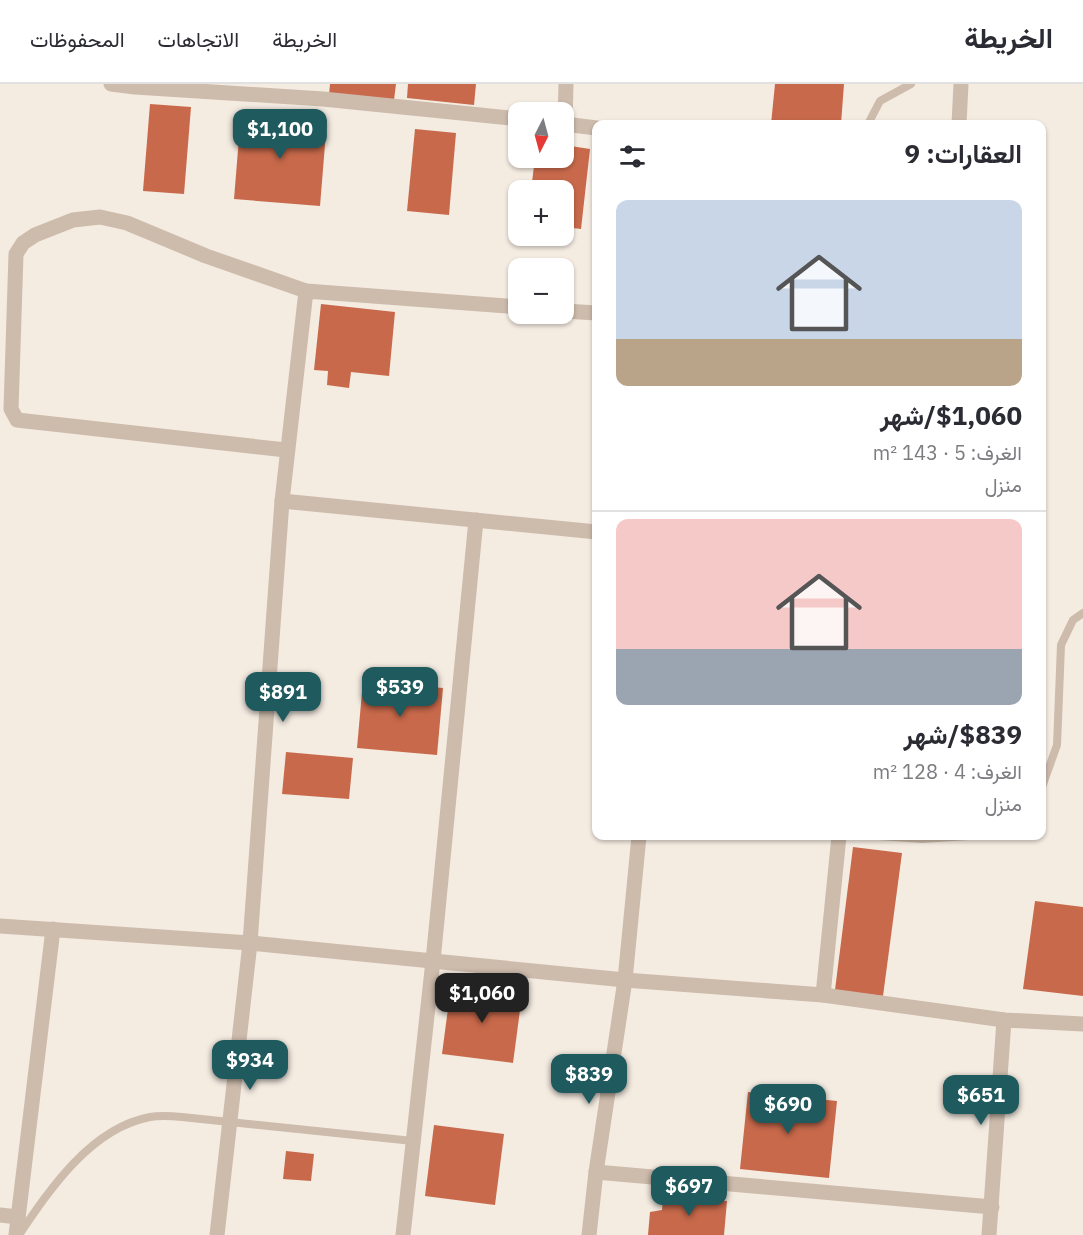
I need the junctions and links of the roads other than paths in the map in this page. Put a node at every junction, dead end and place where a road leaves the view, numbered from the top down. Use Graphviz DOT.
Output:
graph roads {
  1 [pos="111,84"];
  2 [pos="315,84"];
  3 [pos="566,84"];
  4 [pos="911,84"];
  5 [pos="961,84"];
  6 [pos="323,99"];
  7 [pos="565,102"];
  8 [pos="508,118"];
  9 [pos="870,120"];
  10 [pos="959,120"];
  11 [pos="574,125"];
  12 [pos="592,127"];
  13 [pos="306,291"];
  14 [pos="508,306"];
  15 [pos="574,312"];
  16 [pos="592,313"];
  17 [pos="286,450"];
  18 [pos="282,501"];
  19 [pos="476,520"];
  20 [pos="592,532"];
  21 [pos="1083,613"];
  22 [pos="1046,776"];
  23 [pos="639,840"];
  24 [pos="839,840"];
  25 [pos="0,926"];
  26 [pos="53,929"];
  27 [pos="250,943"];
  28 [pos="433,961"];
  29 [pos="625,980"];
  30 [pos="823,995"];
  31 [pos="1004,1020"];
  32 [pos="1083,1024"];
  33 [pos="230,1121"];
  34 [pos="413,1141"];
  35 [pos="596,1172"];
  36 [pos="992,1207"];
  37 [pos="0,1215"];
  38 [pos="18,1217"];
  39 [pos="17,1235"];
  40 [pos="217,1235"];
  41 [pos="403,1235"];
  42 [pos="589,1235"];
  43 [pos="989,1235"];
  1 -- 6 [label="street"];
  2 -- 6 [label="street"];
  3 -- 7 [label="street"];
  4 -- 9 [label="lane"];
  5 -- 10 [label="street"];
  6 -- 8 [label="street"];
  11 -- 12 [label="street"];
  13 -- 14 [label="street"];
  13 -- 17 [label="street"];
  13 -- 17 [label="street"];
  15 -- 16 [label="street"];
  17 -- 18 [label="street"];
  18 -- 19 [label="street"];
  18 -- 27 [label="street"];
  19 -- 20 [label="street"];
  19 -- 28 [label="street"];
  21 -- 22 [label="lane"];
  23 -- 29 [label="street"];
  24 -- 30 [label="street"];
  25 -- 26 [label="street"];
  26 -- 27 [label="street"];
  26 -- 38 [label="street"];
  27 -- 28 [label="street"];
  27 -- 33 [label="street"];
  28 -- 29 [label="street"];
  28 -- 34 [label="street"];
  29 -- 30 [label="street"];
  29 -- 35 [label="street"];
  30 -- 31 [label="street"];
  31 -- 32 [label="street"];
  31 -- 36 [label="street"];
  33 -- 34 [label="lane"];
  33 -- 39 [label="lane"];
  33 -- 40 [label="street"];
  34 -- 41 [label="street"];
  35 -- 36 [label="street"];
  35 -- 42 [label="street"];
  36 -- 43 [label="street"];
  37 -- 38 [label="street"];
  38 -- 39 [label="street"];
}
